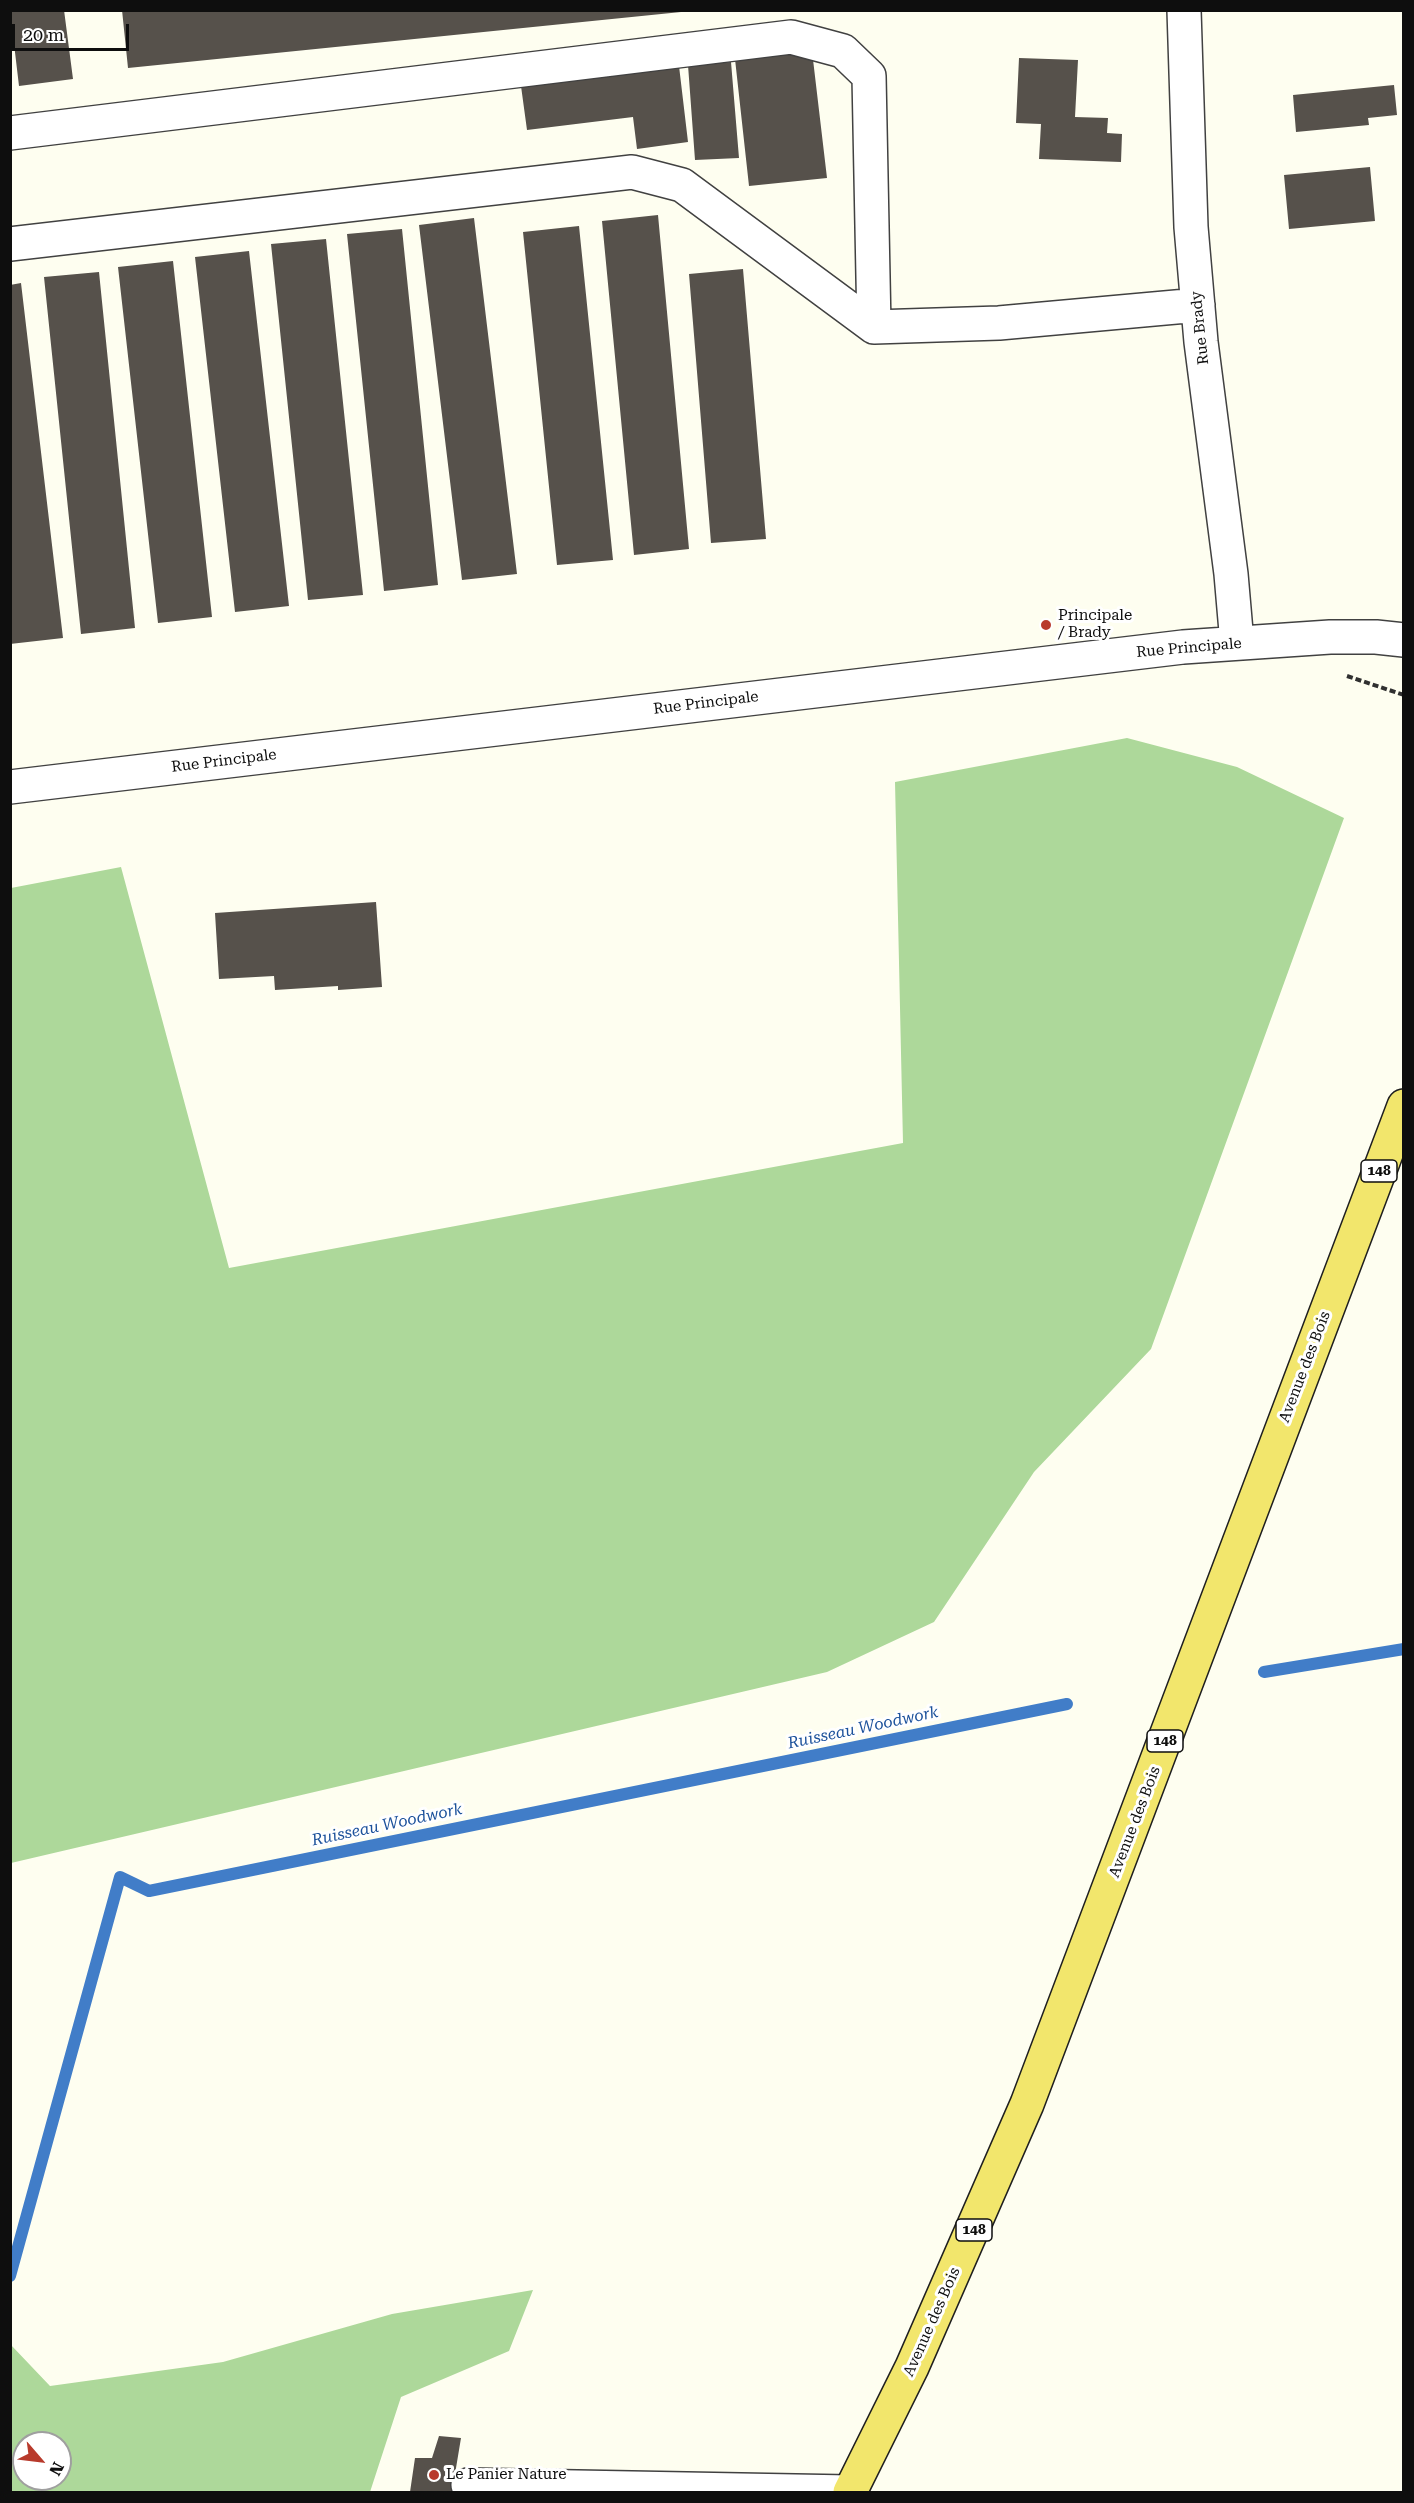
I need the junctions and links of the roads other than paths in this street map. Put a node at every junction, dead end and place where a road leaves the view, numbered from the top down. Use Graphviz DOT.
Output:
graph roads {
  1 [pos="1184,10"];
  2 [pos="10,133"];
  3 [pos="10,244"];
  4 [pos="1198,305"];
  5 [pos="874,327"];
  6 [pos="1404,640"];
  7 [pos="1238,643"];
  8 [pos="10,787"];
  9 [pos="1404,1106"];
  10 [pos="468,2485"];
  11 [pos="850,2492"];
  1 -- 4 [label="street, Rue Brady"];
  2 -- 5 [label="street"];
  3 -- 5 [label="street"];
  4 -- 5 [label="street"];
  4 -- 7 [label="street, Rue Brady"];
  6 -- 7 [label="street, Rue Principale"];
  7 -- 8 [label="street, Rue Principale"];
  9 -- 11 [label="main road, Avenue des Bois / 148"];
  10 -- 11 [label="street"];
}
